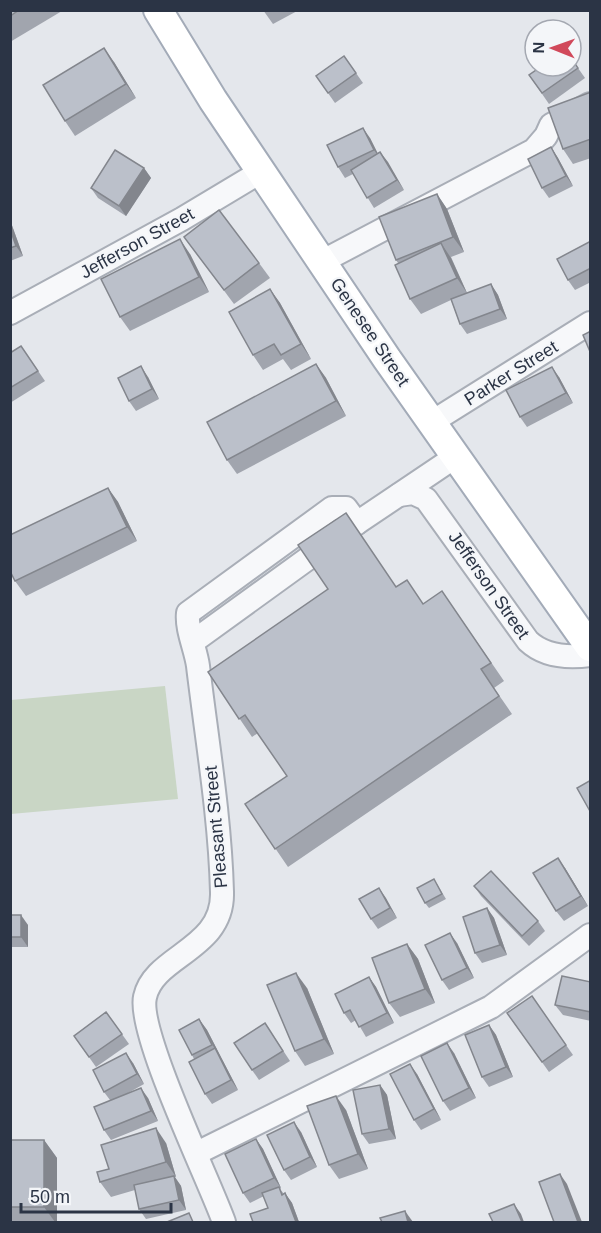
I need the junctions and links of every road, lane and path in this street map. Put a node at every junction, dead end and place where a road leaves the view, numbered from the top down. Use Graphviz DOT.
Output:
graph roads {
  1 [pos="158,10"];
  2 [pos="591,104"];
  3 [pos="262,171"];
  4 [pos="323,261"];
  5 [pos="10,313"];
  6 [pos="591,323"];
  7 [pos="432,422"];
  8 [pos="455,457"];
  9 [pos="399,495"];
  10 [pos="591,647"];
  11 [pos="591,655"];
  12 [pos="591,935"];
  13 [pos="197,1154"];
  14 [pos="224,1222"];
  1 -- 3 [label="main road, Genesee Street"];
  2 -- 4 [label="street"];
  3 -- 4 [label="main road, Genesee Street"];
  3 -- 5 [label="street, Jefferson Street"];
  4 -- 7 [label="main road, Genesee Street"];
  6 -- 7 [label="street, Parker Street"];
  7 -- 8 [label="main road, Genesee Street"];
  8 -- 9 [label="street, Pleasant Street"];
  8 -- 10 [label="main road, Genesee Street"];
  9 -- 11 [label="street, Jefferson Street"];
  9 -- 13 [label="street, Pleasant Street"];
  12 -- 13 [label="street"];
  13 -- 14 [label="street, Pleasant Street"];
}
